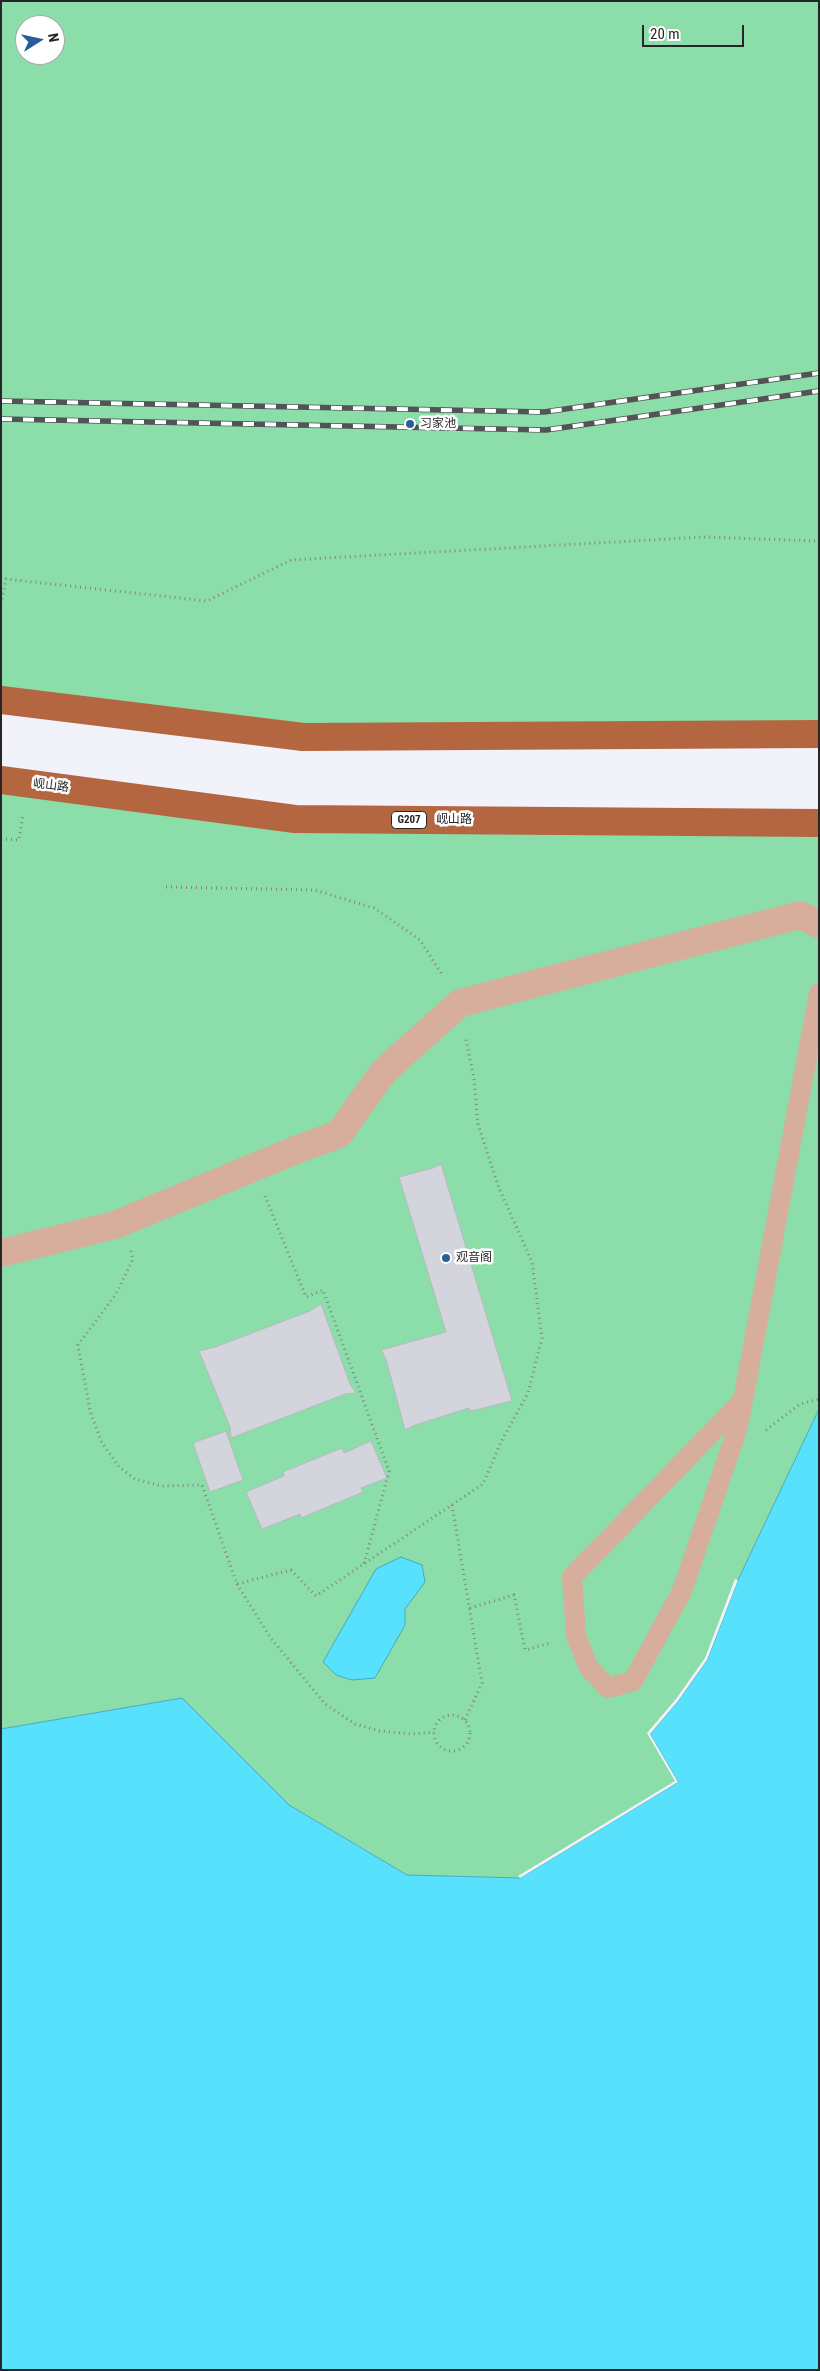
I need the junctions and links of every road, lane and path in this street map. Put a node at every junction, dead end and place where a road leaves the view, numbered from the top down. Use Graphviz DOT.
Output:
graph roads {
  1 [pos="819,541"];
  2 [pos="1,604"];
  3 [pos="1,700"];
  4 [pos="819,734"];
  5 [pos="1,780"];
  6 [pos="819,823"];
  7 [pos="1,838"];
  8 [pos="19,840"];
  9 [pos="166,887"];
  10 [pos="819,924"];
  11 [pos="819,993"];
  12 [pos="460,1004"];
  13 [pos="254,1168"];
  14 [pos="125,1221"];
  15 [pos="1,1253"];
  16 [pos="743,1400"];
  17 [pos="452,1505"];
  18 [pos="364,1565"];
  19 [pos="237,1584"];
  20 [pos="470,1608"];
  21 [pos="576,1636"];
  22 [pos="465,1720"];
  23 [pos="434,1732"];
  1 -- 2 [label="path"];
  3 -- 4 [label="highway"];
  5 -- 6 [label="highway, 岘山路 / G207"];
  7 -- 8 [label="path"];
  9 -- 12 [label="path"];
  10 -- 12 [label="street"];
  11 -- 16 [label="lane"];
  12 -- 13 [label="street"];
  12 -- 17 [label="path"];
  13 -- 14 [label="street"];
  13 -- 18 [label="path"];
  14 -- 15 [label="street"];
  14 -- 19 [label="path"];
  16 -- 21 [label="lane"];
  16 -- 21 [label="lane"];
  17 -- 18 [label="path"];
  17 -- 20 [label="path"];
  18 -- 19 [label="path"];
  19 -- 23 [label="path"];
  20 -- 21 [label="path"];
  20 -- 22 [label="path"];
  22 -- 23 [label="path"];
  22 -- 23 [label="path"];
}
